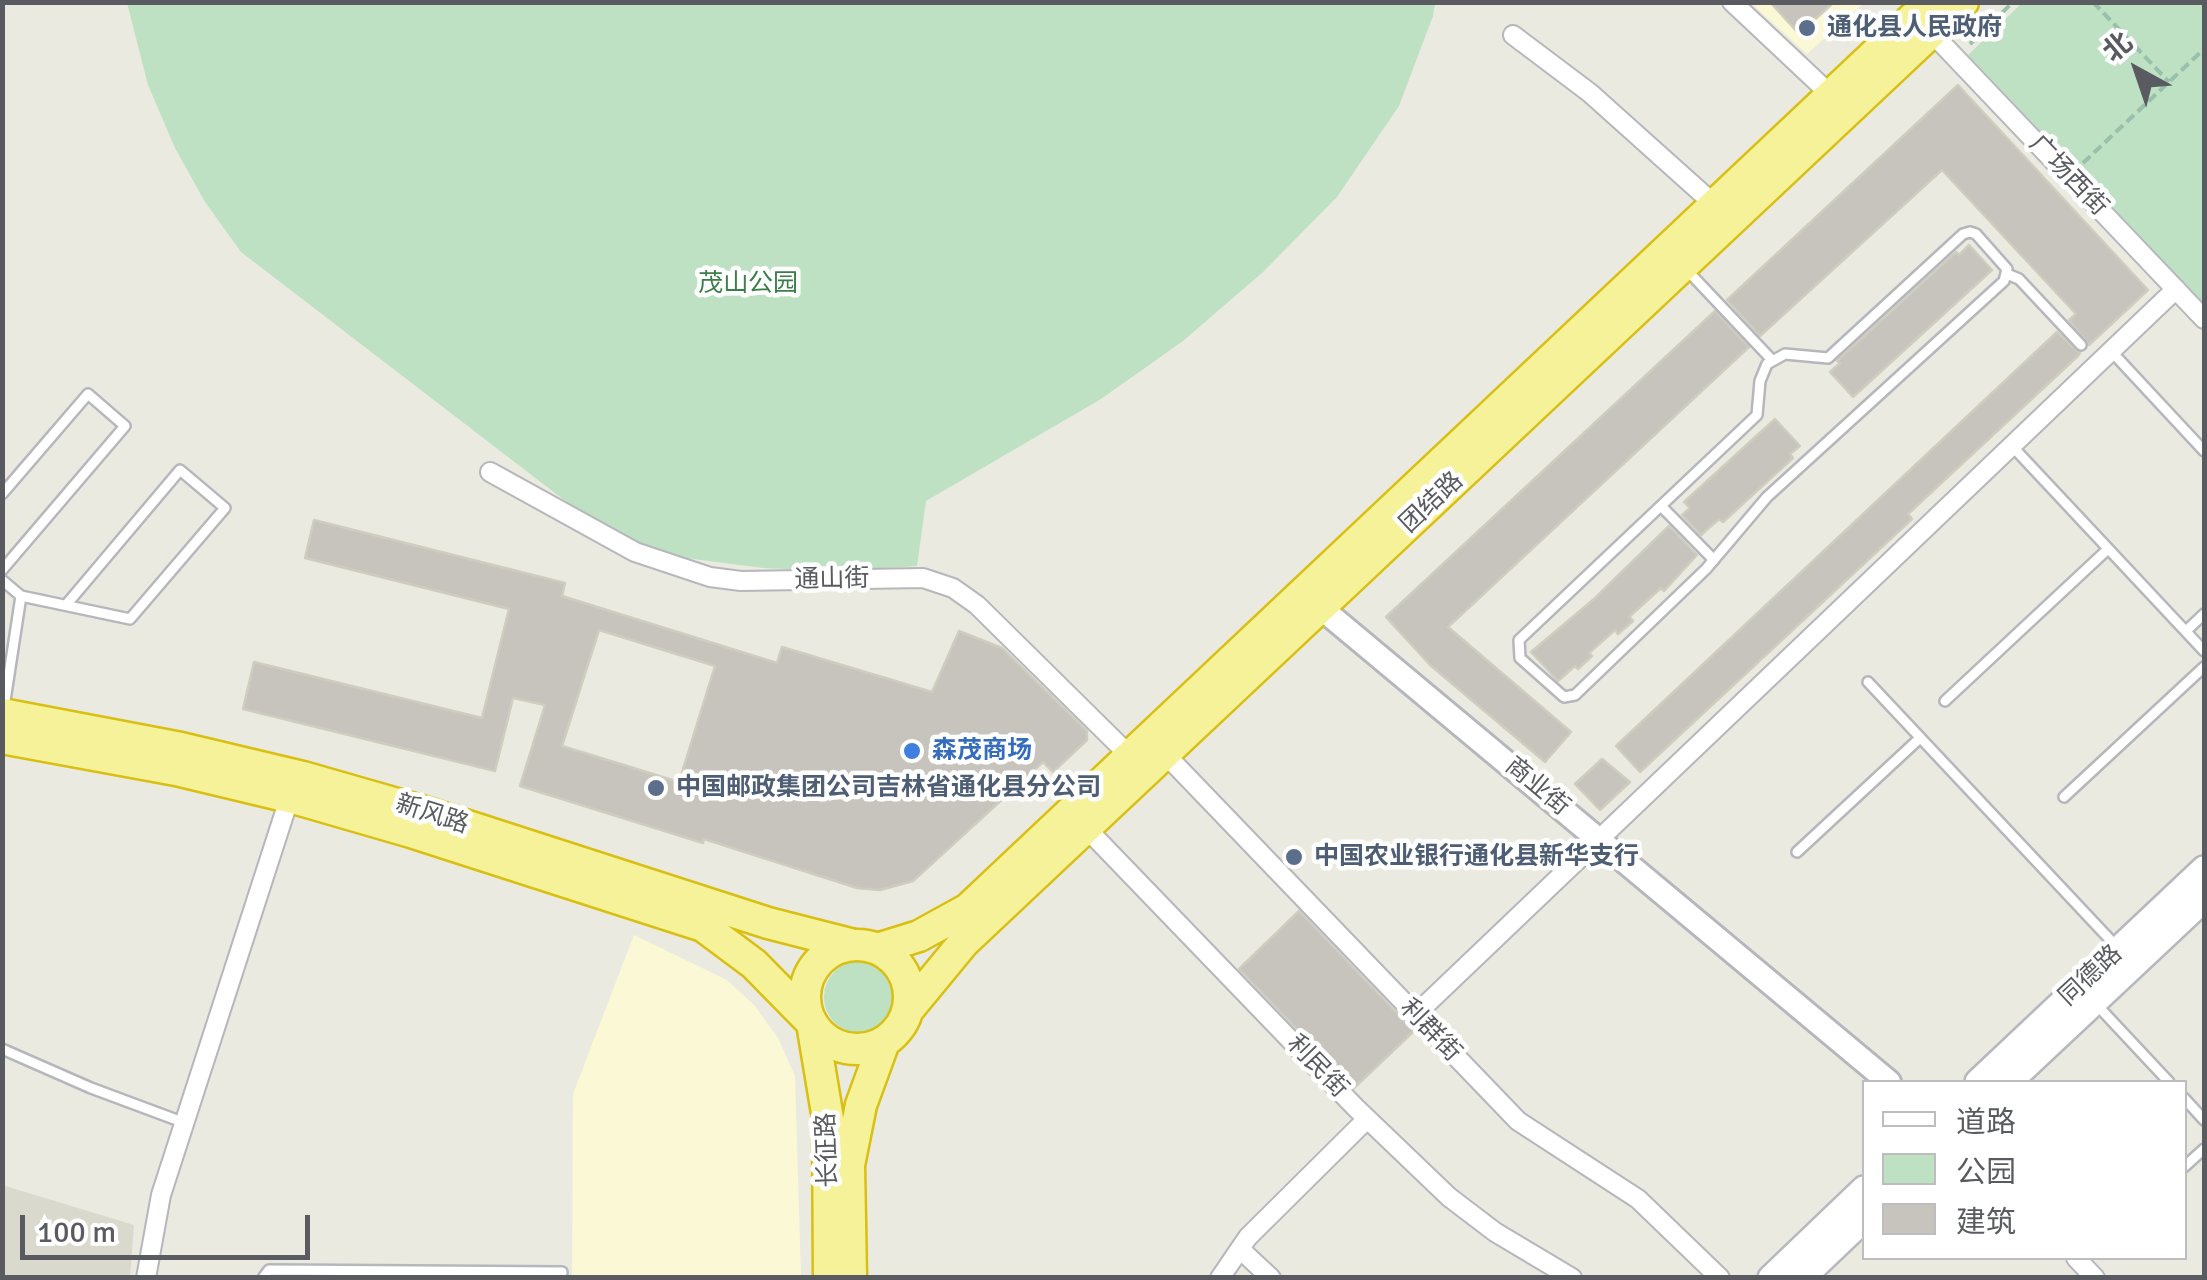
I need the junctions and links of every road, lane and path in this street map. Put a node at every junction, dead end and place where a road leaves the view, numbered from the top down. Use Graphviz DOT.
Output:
graph roads {
  1 [pos="1732,2"];
  2 [pos="1963,2"];
  3 [pos="2013,2"];
  4 [pos="2093,2"];
  5 [pos="1930,18"];
  6 [pos="1512,35"];
  7 [pos="2204,49"];
  8 [pos="1955,58"];
  9 [pos="2169,82"];
  10 [pos="1832,95"];
  11 [pos="2069,177"];
  12 [pos="1715,205"];
  13 [pos="1684,266"];
  14 [pos="2007,274"];
  15 [pos="2176,289"];
  16 [pos="2204,319"];
  17 [pos="2081,345"];
  18 [pos="2111,351"];
  19 [pos="1772,360"];
  20 [pos="2012,446"];
  21 [pos="2204,452"];
  22 [pos="490,472"];
  23 [pos="2,494"];
  24 [pos="1661,506"];
  25 [pos="2108,549"];
  26 [pos="1714,560"];
  27 [pos="2,570"];
  28 [pos="2,580"];
  29 [pos="21,596"];
  30 [pos="66,605"];
  31 [pos="1321,608"];
  32 [pos="2204,614"];
  33 [pos="2186,631"];
  34 [pos="2204,651"];
  35 [pos="2204,666"];
  36 [pos="1868,682"];
  37 [pos="1946,701"];
  38 [pos="3,714"];
  39 [pos="2,738"];
  40 [pos="1920,738"];
  41 [pos="1166,754"];
  42 [pos="1130,756"];
  43 [pos="293,786"];
  44 [pos="2064,797"];
  45 [pos="1087,829"];
  46 [pos="1599,839"];
  47 [pos="1797,852"];
  48 [pos="2204,869"];
  49 [pos="2204,899"];
  50 [pos="866,947"];
  51 [pos="2119,950"];
  52 [pos="2094,1002"];
  53 [pos="908,1010"];
  54 [pos="1415,1015"];
  55 [pos="812,1023"];
  56 [pos="884,1042"];
  57 [pos="2,1049"];
  58 [pos="1887,1080"];
  59 [pos="1980,1080"];
  60 [pos="2012,1080"];
  61 [pos="2168,1080"];
  62 [pos="2187,1101"];
  63 [pos="1368,1119"];
  64 [pos="2204,1120"];
  65 [pos="184,1123"];
  66 [pos="1862,1191"];
  67 [pos="1862,1221"];
  68 [pos="1240,1250"];
  69 [pos="146,1278"];
  70 [pos="264,1278"];
  71 [pos="562,1278"];
  72 [pos="829,1278"];
  73 [pos="851,1278"];
  74 [pos="1220,1278"];
  75 [pos="1271,1278"];
  76 [pos="1572,1278"];
  77 [pos="1720,1278"];
  78 [pos="1771,1278"];
  79 [pos="1802,1278"];
  1 -- 10 [label="street"];
  2 -- 5 [label="highway, 团结路"];
  3 -- 8 [label="path"];
  4 -- 9 [label="path"];
  5 -- 8 [label="street, 广场西街"];
  5 -- 10 [label="highway, 团结路"];
  5 -- 13 [label="highway, 团结路"];
  6 -- 12 [label="street"];
  7 -- 9 [label="path"];
  8 -- 11 [label="street, 广场西街"];
  9 -- 11 [label="path"];
  10 -- 12 [label="highway, 团结路"];
  11 -- 15 [label="street, 广场西街"];
  12 -- 42 [label="highway, 团结路"];
  13 -- 19 [label="lane"];
  13 -- 31 [label="highway, 团结路"];
  14 -- 17 [label="lane"];
  14 -- 19 [label="lane"];
  14 -- 26 [label="lane"];
  15 -- 16 [label="street, 广场西街"];
  15 -- 18 [label="street"];
  18 -- 20 [label="street"];
  18 -- 21 [label="lane"];
  19 -- 24 [label="lane"];
  20 -- 25 [label="lane"];
  20 -- 46 [label="street"];
  22 -- 42 [label="street, 通山街"];
  23 -- 27 [label="lane"];
  24 -- 26 [label="lane"];
  24 -- 26 [label="lane"];
  25 -- 33 [label="lane"];
  25 -- 37 [label="lane"];
  28 -- 29 [label="lane"];
  29 -- 30 [label="lane"];
  29 -- 38 [label="lane"];
  30 -- 30 [label="lane"];
  31 -- 41 [label="highway, 团结路"];
  31 -- 46 [label="street, 商业街"];
  32 -- 33 [label="lane"];
  33 -- 34 [label="lane"];
  35 -- 44 [label="lane"];
  36 -- 40 [label="lane"];
  38 -- 43 [label="highway, 新风路"];
  39 -- 43 [label="highway, 新风路"];
  40 -- 47 [label="lane"];
  40 -- 51 [label="lane"];
  41 -- 45 [label="highway, 团结路"];
  41 -- 54 [label="street, 利群街"];
  42 -- 50 [label="highway, 团结路"];
  43 -- 50 [label="highway, 新风路"];
  43 -- 55 [label="highway, 新风路"];
  43 -- 65 [label="street"];
  45 -- 53 [label="highway, 团结路"];
  45 -- 63 [label="street, 利民街"];
  46 -- 54 [label="street"];
  46 -- 58 [label="street, 商业街"];
  48 -- 51 [label="main road, 同德路"];
  49 -- 52 [label="main road, 同德路"];
  50 -- 53 [label="highway"];
  50 -- 55 [label="highway"];
  51 -- 59 [label="main road, 同德路"];
  52 -- 60 [label="main road, 同德路"];
  52 -- 61 [label="lane"];
  53 -- 56 [label="highway"];
  54 -- 77 [label="street, 利群街"];
  55 -- 56 [label="highway"];
  55 -- 72 [label="highway, 长征路"];
  56 -- 73 [label="highway, 长征路"];
  57 -- 65 [label="lane"];
  62 -- 64 [label="lane"];
  63 -- 68 [label="street"];
  63 -- 76 [label="street, 利民街"];
  65 -- 69 [label="street"];
  66 -- 78 [label="main road"];
  67 -- 79 [label="main road"];
  68 -- 74 [label="street"];
  68 -- 75 [label="street"];
  70 -- 71 [label="lane"];
}
